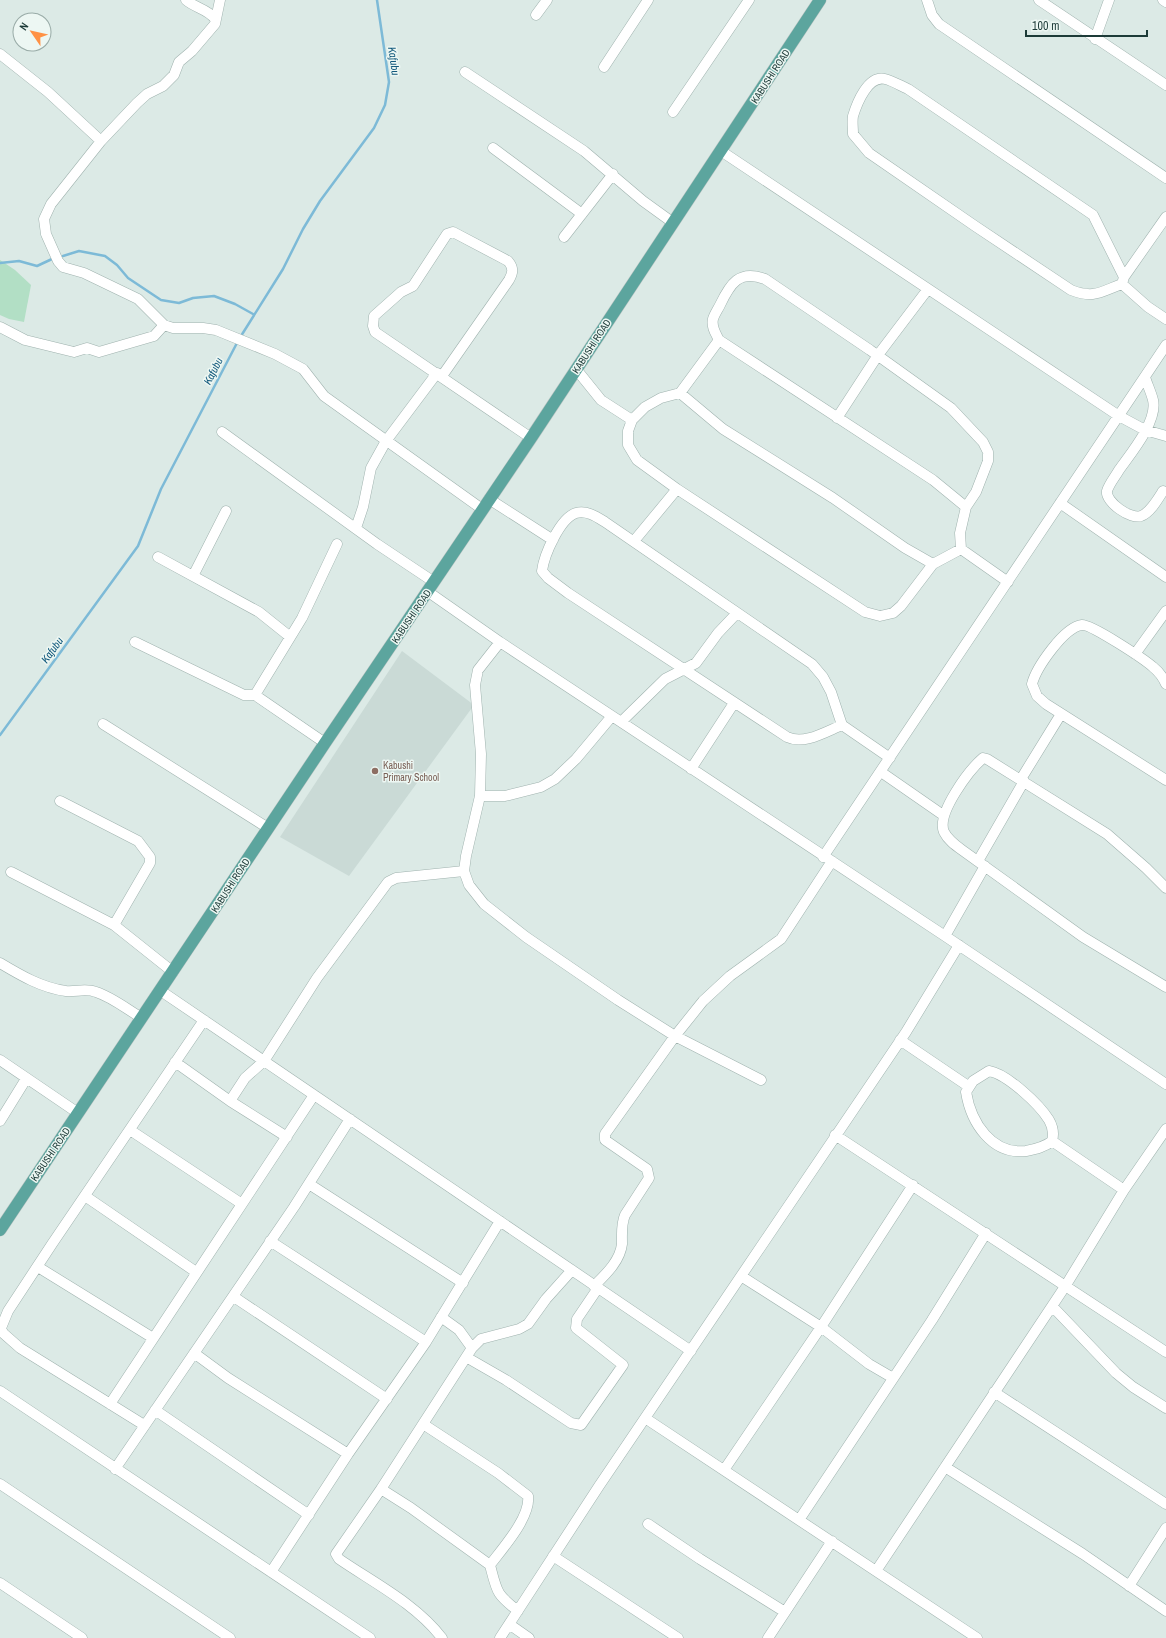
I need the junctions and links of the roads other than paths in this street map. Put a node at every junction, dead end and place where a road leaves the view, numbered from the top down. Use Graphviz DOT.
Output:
graph roads {
  1 [pos="186,0"];
  2 [pos="220,0"];
  3 [pos="547,0"];
  4 [pos="648,0"];
  5 [pos="749,0"];
  6 [pos="820,0"];
  7 [pos="927,0"];
  8 [pos="1039,0"];
  9 [pos="1109,0"];
  10 [pos="1163,0"];
  11 [pos="1166,2"];
  12 [pos="536,16"];
  13 [pos="215,19"];
  14 [pos="1095,39"];
  15 [pos="0,54"];
  16 [pos="604,66"];
  17 [pos="465,72"];
  18 [pos="1166,85"];
  19 [pos="672,112"];
  20 [pos="101,141"];
  21 [pos="493,148"];
  22 [pos="721,151"];
  23 [pos="613,174"];
  24 [pos="1166,178"];
  25 [pos="582,214"];
  26 [pos="1166,217"];
  27 [pos="672,222"];
  28 [pos="564,237"];
  29 [pos="1123,281"];
  30 [pos="928,288"];
  31 [pos="1166,319"];
  32 [pos="164,325"];
  33 [pos="0,326"];
  34 [pos="719,340"];
  35 [pos="1166,345"];
  36 [pos="878,355"];
  37 [pos="576,368"];
  38 [pos="439,375"];
  39 [pos="1145,376"];
  40 [pos="680,392"];
  41 [pos="1119,416"];
  42 [pos="837,418"];
  43 [pos="632,420"];
  44 [pos="1145,430"];
  45 [pos="222,432"];
  46 [pos="1166,436"];
  47 [pos="531,438"];
  48 [pos="386,441"];
  49 [pos="677,489"];
  50 [pos="1165,490"];
  51 [pos="489,498"];
  52 [pos="1060,503"];
  53 [pos="966,508"];
  54 [pos="482,509"];
  55 [pos="226,511"];
  56 [pos="356,528"];
  57 [pos="553,540"];
  58 [pos="634,541"];
  59 [pos="338,544"];
  60 [pos="960,549"];
  61 [pos="158,557"];
  62 [pos="933,564"];
  63 [pos="193,576"];
  64 [pos="1166,577"];
  65 [pos="1008,582"];
  66 [pos="431,587"];
  67 [pos="1166,611"];
  68 [pos="738,613"];
  69 [pos="289,636"];
  70 [pos="135,642"];
  71 [pos="500,642"];
  72 [pos="1135,654"];
  73 [pos="683,670"];
  74 [pos="1166,684"];
  75 [pos="254,695"];
  76 [pos="734,703"];
  77 [pos="1061,714"];
  78 [pos="617,719"];
  79 [pos="103,724"];
  80 [pos="842,725"];
  81 [pos="325,742"];
  82 [pos="890,758"];
  83 [pos="691,769"];
  84 [pos="881,772"];
  85 [pos="1022,780"];
  86 [pos="1166,780"];
  87 [pos="480,796"];
  88 [pos="60,801"];
  89 [pos="943,815"];
  90 [pos="268,828"];
  91 [pos="828,859"];
  92 [pos="982,863"];
  93 [pos="11,872"];
  94 [pos="464,872"];
  95 [pos="1166,888"];
  96 [pos="114,925"];
  97 [pos="945,936"];
  98 [pos="960,945"];
  99 [pos="0,963"];
  100 [pos="173,972"];
  101 [pos="1164,982"];
  102 [pos="161,991"];
  103 [pos="142,1018"];
  104 [pos="204,1020"];
  105 [pos="675,1036"];
  106 [pos="900,1040"];
  107 [pos="0,1060"];
  108 [pos="264,1061"];
  109 [pos="175,1062"];
  110 [pos="26,1078"];
  111 [pos="761,1080"];
  112 [pos="1166,1084"];
  113 [pos="968,1086"];
  114 [pos="314,1095"];
  115 [pos="230,1101"];
  116 [pos="78,1113"];
  117 [pos="350,1119"];
  118 [pos="0,1121"];
  119 [pos="1166,1129"];
  120 [pos="130,1130"];
  121 [pos="835,1134"];
  122 [pos="287,1137"];
  123 [pos="1052,1141"];
  124 [pos="309,1184"];
  125 [pos="913,1185"];
  126 [pos="1124,1190"];
  127 [pos="85,1196"];
  128 [pos="242,1204"];
  129 [pos="500,1221"];
  130 [pos="0,1230"];
  131 [pos="986,1233"];
  132 [pos="270,1241"];
  133 [pos="38,1268"];
  134 [pos="572,1270"];
  135 [pos="196,1272"];
  136 [pos="741,1276"];
  137 [pos="463,1283"];
  138 [pos="1066,1285"];
  139 [pos="596,1287"];
  140 [pos="234,1297"];
  141 [pos="1052,1306"];
  142 [pos="441,1317"];
  143 [pos="821,1327"];
  144 [pos="153,1338"];
  145 [pos="426,1342"];
  146 [pos="691,1351"];
  147 [pos="469,1352"];
  148 [pos="1166,1352"];
  149 [pos="194,1353"];
  150 [pos="893,1378"];
  151 [pos="0,1391"];
  152 [pos="994,1392"];
  153 [pos="387,1399"];
  154 [pos="110,1404"];
  155 [pos="1166,1408"];
  156 [pos="155,1410"];
  157 [pos="646,1418"];
  158 [pos="423,1424"];
  159 [pos="144,1426"];
  160 [pos="348,1454"];
  161 [pos="945,1467"];
  162 [pos="115,1469"];
  163 [pos="724,1470"];
  164 [pos="0,1484"];
  165 [pos="381,1489"];
  166 [pos="1166,1504"];
  167 [pos="309,1515"];
  168 [pos="800,1520"];
  169 [pos="648,1524"];
  170 [pos="1166,1528"];
  171 [pos="832,1541"];
  172 [pos="553,1556"];
  173 [pos="490,1565"];
  174 [pos="876,1571"];
  175 [pos="271,1572"];
  176 [pos="0,1583"];
  177 [pos="1129,1586"];
  178 [pos="518,1611"];
  179 [pos="1166,1611"];
  180 [pos="784,1612"];
  181 [pos="509,1624"];
  182 [pos="82,1638"];
  183 [pos="230,1638"];
  184 [pos="370,1638"];
  185 [pos="442,1638"];
  186 [pos="500,1638"];
  187 [pos="529,1638"];
  188 [pos="678,1638"];
  189 [pos="768,1638"];
  190 [pos="977,1638"];
  1 -- 13 [label="street"];
  2 -- 13 [label="street"];
  3 -- 12 [label="street"];
  4 -- 16 [label="street"];
  5 -- 19 [label="street"];
  6 -- 22 [label="main road, KABUSHI ROAD"];
  7 -- 24 [label="street"];
  8 -- 14 [label="street"];
  9 -- 14 [label="street"];
  10 -- 11 [label="street"];
  13 -- 20 [label="street"];
  14 -- 18 [label="street"];
  15 -- 20 [label="street"];
  17 -- 23 [label="street"];
  20 -- 32 [label="street"];
  21 -- 25 [label="street"];
  22 -- 27 [label="main road, KABUSHI ROAD"];
  22 -- 30 [label="street"];
  23 -- 25 [label="street"];
  23 -- 27 [label="street"];
  25 -- 28 [label="street"];
  26 -- 29 [label="street"];
  27 -- 37 [label="main road, KABUSHI ROAD"];
  29 -- 29 [label="street"];
  29 -- 31 [label="street"];
  30 -- 36 [label="street"];
  30 -- 41 [label="street"];
  32 -- 33 [label="street"];
  32 -- 48 [label="street"];
  34 -- 36 [label="street"];
  34 -- 40 [label="street"];
  34 -- 42 [label="street"];
  35 -- 39 [label="street"];
  36 -- 42 [label="street"];
  36 -- 53 [label="street"];
  37 -- 43 [label="street"];
  37 -- 47 [label="main road, KABUSHI ROAD"];
  38 -- 38 [label="street"];
  38 -- 47 [label="street"];
  38 -- 48 [label="street"];
  39 -- 41 [label="street"];
  39 -- 44 [label="street"];
  40 -- 43 [label="street"];
  40 -- 62 [label="street"];
  41 -- 44 [label="street"];
  41 -- 52 [label="street"];
  42 -- 53 [label="street"];
  43 -- 49 [label="street"];
  44 -- 46 [label="street"];
  44 -- 50 [label="street"];
  45 -- 56 [label="street"];
  47 -- 51 [label="main road, KABUSHI ROAD"];
  48 -- 54 [label="street"];
  48 -- 56 [label="street"];
  49 -- 58 [label="street"];
  49 -- 62 [label="street"];
  51 -- 54 [label="main road, KABUSHI ROAD"];
  51 -- 57 [label="street"];
  52 -- 64 [label="street"];
  52 -- 65 [label="street"];
  53 -- 60 [label="street"];
  54 -- 66 [label="main road, KABUSHI ROAD"];
  55 -- 63 [label="street"];
  56 -- 66 [label="street"];
  57 -- 58 [label="street"];
  57 -- 73 [label="street"];
  58 -- 68 [label="street"];
  59 -- 69 [label="street"];
  60 -- 62 [label="street"];
  60 -- 65 [label="street"];
  61 -- 63 [label="street"];
  63 -- 69 [label="street"];
  65 -- 82 [label="street"];
  66 -- 71 [label="street"];
  66 -- 81 [label="main road, KABUSHI ROAD"];
  67 -- 72 [label="street"];
  68 -- 73 [label="street"];
  68 -- 80 [label="street"];
  69 -- 75 [label="street"];
  70 -- 75 [label="street"];
  71 -- 78 [label="street"];
  71 -- 87 [label="street"];
  72 -- 74 [label="street"];
  72 -- 77 [label="street"];
  73 -- 76 [label="street"];
  73 -- 78 [label="street"];
  75 -- 81 [label="street"];
  76 -- 80 [label="street"];
  76 -- 83 [label="street"];
  77 -- 85 [label="street"];
  77 -- 86 [label="street"];
  78 -- 83 [label="street"];
  78 -- 87 [label="street"];
  79 -- 90 [label="street"];
  80 -- 82 [label="street"];
  81 -- 90 [label="main road, KABUSHI ROAD"];
  82 -- 84 [label="street"];
  83 -- 91 [label="street"];
  84 -- 89 [label="street"];
  84 -- 91 [label="street"];
  85 -- 89 [label="street"];
  85 -- 92 [label="street"];
  85 -- 95 [label="street"];
  87 -- 94 [label="street"];
  88 -- 96 [label="street"];
  89 -- 92 [label="street"];
  90 -- 100 [label="main road, KABUSHI ROAD"];
  91 -- 97 [label="street"];
  91 -- 105 [label="street"];
  92 -- 97 [label="street"];
  92 -- 101 [label="street"];
  93 -- 96 [label="street"];
  94 -- 105 [label="street"];
  94 -- 108 [label="street"];
  96 -- 100 [label="street"];
  97 -- 98 [label="street"];
  98 -- 106 [label="street"];
  98 -- 112 [label="street"];
  99 -- 103 [label="street"];
  100 -- 102 [label="main road, KABUSHI ROAD"];
  102 -- 103 [label="main road, KABUSHI ROAD"];
  102 -- 104 [label="street"];
  103 -- 116 [label="main road, KABUSHI ROAD"];
  104 -- 108 [label="street"];
  104 -- 109 [label="street"];
  105 -- 111 [label="street"];
  105 -- 139 [label="street"];
  106 -- 113 [label="street"];
  106 -- 121 [label="street"];
  107 -- 110 [label="street"];
  108 -- 114 [label="street"];
  108 -- 115 [label="street"];
  109 -- 115 [label="street"];
  109 -- 120 [label="street"];
  110 -- 116 [label="street"];
  110 -- 118 [label="street"];
  113 -- 123 [label="street"];
  113 -- 123 [label="street"];
  114 -- 117 [label="street"];
  114 -- 122 [label="street"];
  115 -- 122 [label="street"];
  116 -- 130 [label="main road, KABUSHI ROAD"];
  117 -- 124 [label="street"];
  117 -- 129 [label="street"];
  119 -- 126 [label="street"];
  120 -- 127 [label="street"];
  120 -- 128 [label="street"];
  121 -- 125 [label="street"];
  121 -- 136 [label="street"];
  122 -- 128 [label="street"];
  123 -- 126 [label="street"];
  124 -- 132 [label="street"];
  124 -- 137 [label="street"];
  125 -- 131 [label="street"];
  125 -- 143 [label="street"];
  126 -- 138 [label="street"];
  127 -- 133 [label="street"];
  127 -- 135 [label="street"];
  128 -- 135 [label="street"];
  129 -- 134 [label="street"];
  129 -- 137 [label="street"];
  131 -- 138 [label="street"];
  131 -- 150 [label="street"];
  132 -- 140 [label="street"];
  132 -- 145 [label="street"];
  133 -- 144 [label="street"];
  133 -- 154 [label="street"];
  134 -- 139 [label="street"];
  134 -- 147 [label="street"];
  135 -- 144 [label="street"];
  136 -- 143 [label="street"];
  136 -- 146 [label="street"];
  137 -- 142 [label="street"];
  138 -- 141 [label="street"];
  138 -- 148 [label="street"];
  139 -- 146 [label="street"];
  139 -- 147 [label="street"];
  140 -- 149 [label="street"];
  140 -- 153 [label="street"];
  141 -- 152 [label="street"];
  141 -- 155 [label="street"];
  142 -- 145 [label="street"];
  142 -- 147 [label="street"];
  143 -- 150 [label="street"];
  143 -- 163 [label="street"];
  144 -- 154 [label="street"];
  145 -- 153 [label="street"];
  146 -- 157 [label="street"];
  147 -- 158 [label="street"];
  149 -- 156 [label="street"];
  149 -- 160 [label="street"];
  150 -- 168 [label="street"];
  151 -- 162 [label="street"];
  152 -- 161 [label="street"];
  152 -- 166 [label="street"];
  153 -- 160 [label="street"];
  154 -- 159 [label="street"];
  156 -- 159 [label="street"];
  156 -- 167 [label="street"];
  157 -- 163 [label="street"];
  157 -- 172 [label="street"];
  158 -- 165 [label="street"];
  158 -- 173 [label="street"];
  159 -- 162 [label="street"];
  160 -- 167 [label="street"];
  161 -- 174 [label="street"];
  161 -- 177 [label="street"];
  162 -- 175 [label="street"];
  163 -- 168 [label="street"];
  164 -- 183 [label="street"];
  165 -- 173 [label="street"];
  165 -- 185 [label="street"];
  167 -- 175 [label="street"];
  168 -- 171 [label="street"];
  169 -- 180 [label="street"];
  170 -- 177 [label="street"];
  171 -- 174 [label="street"];
  171 -- 180 [label="street"];
  172 -- 178 [label="street"];
  172 -- 188 [label="street"];
  173 -- 178 [label="street"];
  174 -- 190 [label="street"];
  175 -- 184 [label="street"];
  176 -- 182 [label="street"];
  177 -- 179 [label="street"];
  178 -- 181 [label="street"];
  180 -- 189 [label="street"];
  181 -- 186 [label="street"];
  181 -- 187 [label="street"];
}
